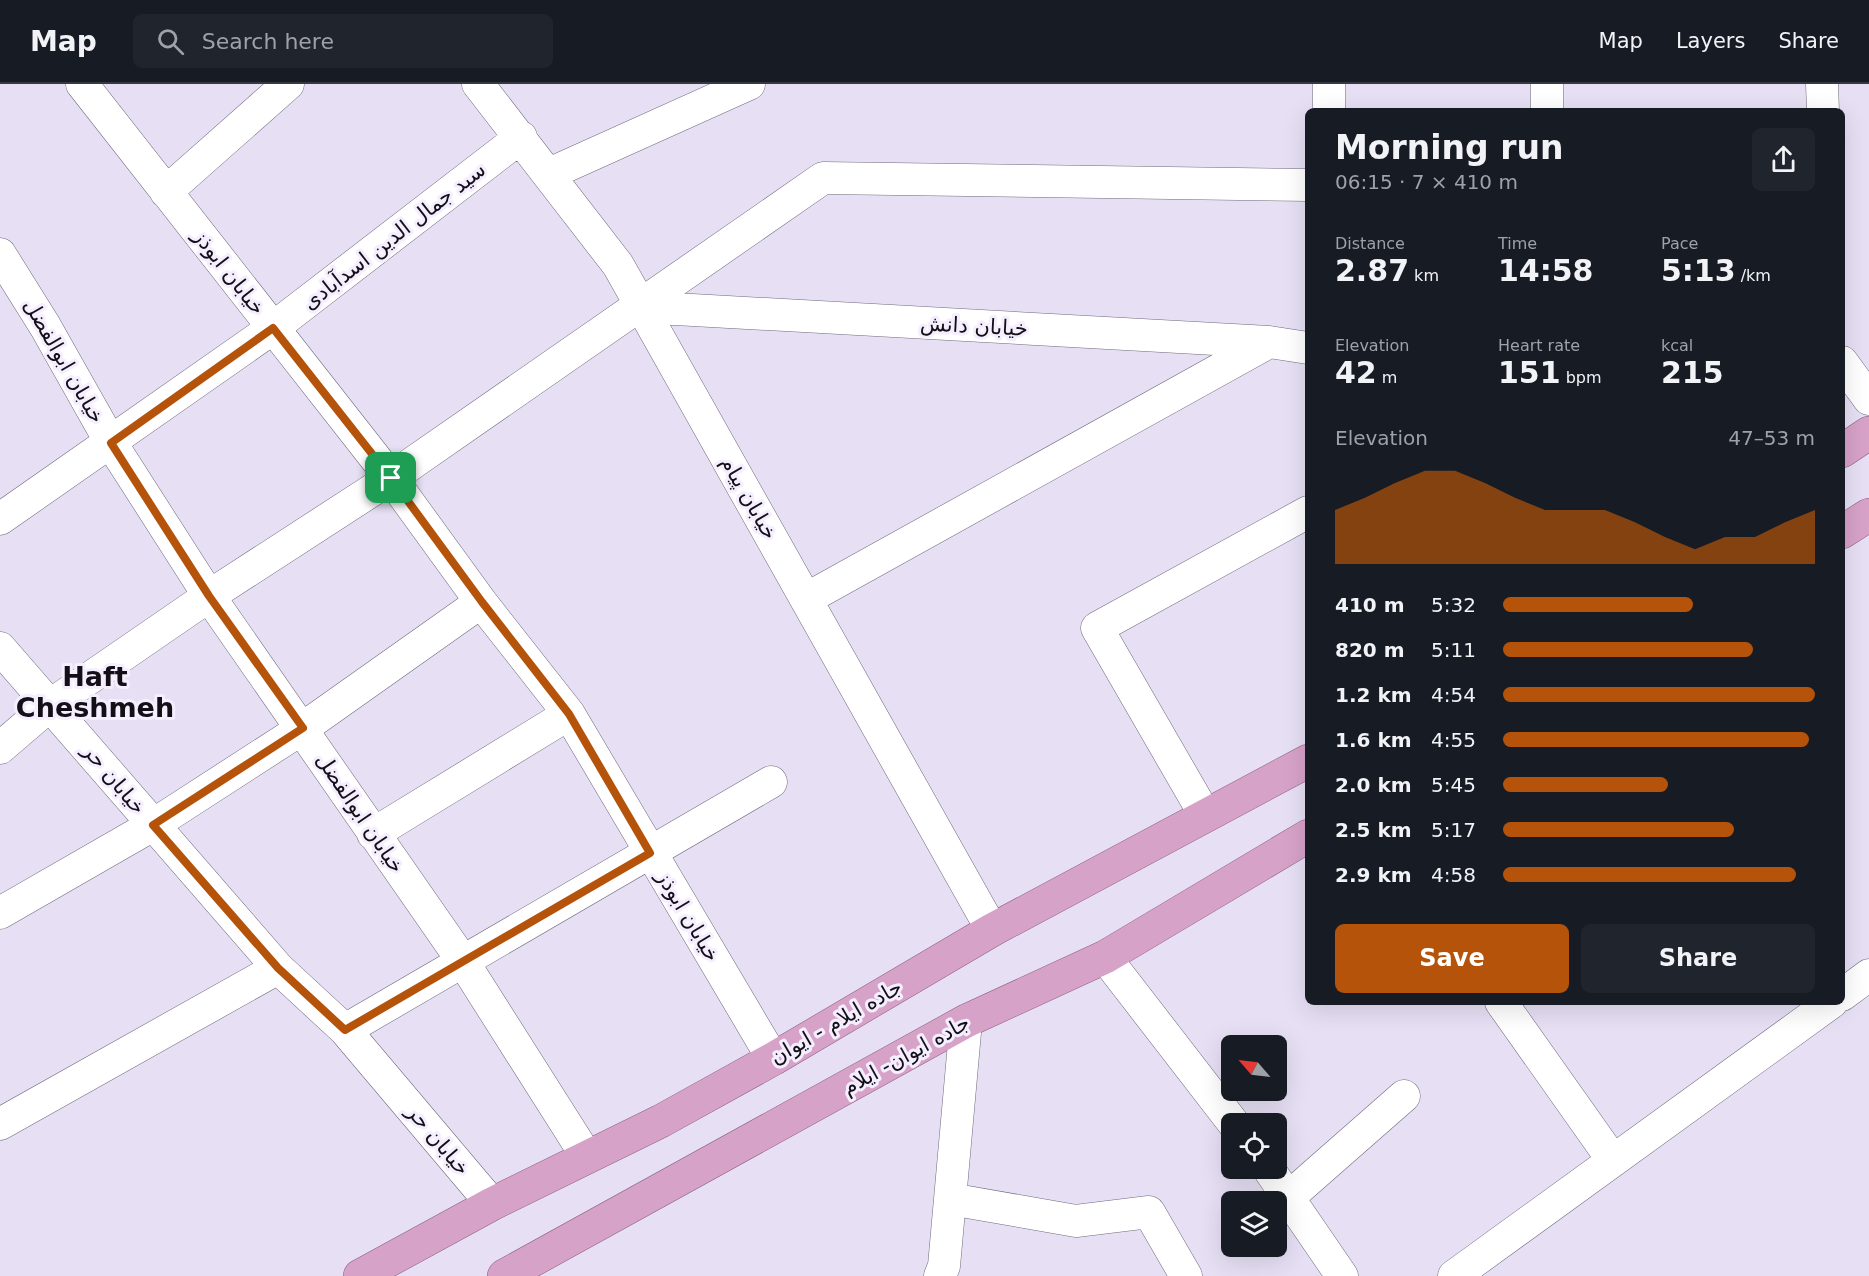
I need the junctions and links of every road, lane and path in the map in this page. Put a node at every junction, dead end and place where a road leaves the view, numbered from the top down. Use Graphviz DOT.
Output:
graph roads {
  1 [pos="82,84"];
  2 [pos="288,84"];
  3 [pos="478,84"];
  4 [pos="748,84"];
  5 [pos="1329,84"];
  6 [pos="1547,84"];
  7 [pos="1822,84"];
  8 [pos="1329,108"];
  9 [pos="1547,108"];
  10 [pos="1823,108"];
  11 [pos="521,137"];
  12 [pos="549,174"];
  13 [pos="1305,185"];
  14 [pos="166,192"];
  15 [pos="0,254"];
  16 [pos="639,307"];
  17 [pos="273,328"];
  18 [pos="1269,342"];
  19 [pos="1305,348"];
  20 [pos="1845,366"];
  21 [pos="1869,399"];
  22 [pos="1869,433"];
  23 [pos="111,443"];
  24 [pos="1845,449"];
  25 [pos="391,478"];
  26 [pos="1305,514"];
  27 [pos="1869,515"];
  28 [pos="0,519"];
  29 [pos="1845,530"];
  30 [pos="209,596"];
  31 [pos="806,599"];
  32 [pos="482,602"];
  33 [pos="0,648"];
  34 [pos="49,706"];
  35 [pos="569,714"];
  36 [pos="303,728"];
  37 [pos="0,748"];
  38 [pos="1305,763"];
  39 [pos="771,782"];
  40 [pos="1205,815"];
  41 [pos="153,825"];
  42 [pos="373,834"];
  43 [pos="1305,838"];
  44 [pos="650,853"];
  45 [pos="0,913"];
  46 [pos="992,930"];
  47 [pos="1105,957"];
  48 [pos="462,960"];
  49 [pos="278,968"];
  50 [pos="1869,975"];
  51 [pos="1845,991"];
  52 [pos="1503,1005"];
  53 [pos="1825,1005"];
  54 [pos="966,1021"];
  55 [pos="345,1030"];
  56 [pos="773,1059"];
  57 [pos="1404,1096"];
  58 [pos="1225,1113"];
  59 [pos="0,1124"];
  60 [pos="587,1157"];
  61 [pos="1612,1159"];
  62 [pos="1276,1179"];
  63 [pos="1289,1197"];
  64 [pos="950,1199"];
  65 [pos="492,1204"];
  66 [pos="360,1276"];
  67 [pos="505,1276"];
  68 [pos="940,1276"];
  69 [pos="1186,1276"];
  70 [pos="1342,1276"];
  71 [pos="1454,1276"];
  1 -- 14 [label="street, خیابان ابوذز"];
  2 -- 14 [label="street"];
  3 -- 11 [label="street, خیابان پیام"];
  4 -- 12 [label="street"];
  5 -- 8 [label="street"];
  6 -- 9 [label="street"];
  7 -- 10 [label="street"];
  11 -- 12 [label="street, خیابان پیام"];
  11 -- 17 [label="street, سید جمال الدین اسدآبادی"];
  12 -- 16 [label="street, خیابان پیام"];
  13 -- 16 [label="street"];
  14 -- 17 [label="street, خیابان ابوذز"];
  15 -- 23 [label="street, خیابان ابوالفضل"];
  16 -- 18 [label="street, خیابان دانش"];
  16 -- 25 [label="street"];
  16 -- 31 [label="street, خیابان پیام"];
  17 -- 23 [label="street, سید جمال الدین اسدآبادی"];
  17 -- 25 [label="street, خیابان ابوذز"];
  18 -- 19 [label="street, خیابان دانش"];
  18 -- 31 [label="street"];
  20 -- 21 [label="street"];
  22 -- 24 [label="highway"];
  23 -- 28 [label="street, سید جمال الدین اسدآبادی"];
  23 -- 30 [label="street, خیابان ابوالفضل"];
  25 -- 30 [label="street"];
  25 -- 32 [label="street, خیابان ابوذز"];
  26 -- 40 [label="street"];
  27 -- 29 [label="highway"];
  30 -- 34 [label="street"];
  30 -- 36 [label="street, خیابان ابوالفضل"];
  31 -- 46 [label="street, خیابان پیام"];
  32 -- 35 [label="street, خیابان ابوذز"];
  32 -- 36 [label="street"];
  33 -- 34 [label="street, خیابان حر"];
  34 -- 37 [label="street"];
  34 -- 41 [label="street, خیابان حر"];
  35 -- 42 [label="street"];
  35 -- 44 [label="street, خیابان ابوذز"];
  36 -- 41 [label="street"];
  36 -- 42 [label="street, خیابان ابوالفضل"];
  38 -- 40 [label="highway, جاده ایلام - ایوان"];
  39 -- 44 [label="street"];
  40 -- 46 [label="highway, جاده ایلام - ایوان"];
  41 -- 45 [label="street"];
  41 -- 49 [label="street, خیابان حر"];
  42 -- 48 [label="street, خیابان ابوالفضل"];
  43 -- 47 [label="highway, جاده ایوان- ایلام"];
  44 -- 48 [label="street"];
  44 -- 56 [label="street, خیابان ابوذز"];
  46 -- 56 [label="highway, جاده ایلام - ایوان"];
  47 -- 54 [label="highway, جاده ایوان- ایلام"];
  47 -- 58 [label="street"];
  48 -- 55 [label="street"];
  48 -- 60 [label="street, خیابان ابوالفضل"];
  49 -- 55 [label="street, خیابان حر"];
  49 -- 59 [label="street"];
  50 -- 51 [label="street"];
  52 -- 61 [label="street"];
  53 -- 61 [label="street"];
  54 -- 64 [label="street"];
  54 -- 67 [label="highway, جاده ایوان- ایلام"];
  55 -- 65 [label="street, خیابان حر"];
  56 -- 60 [label="highway, جاده ایلام - ایوان"];
  57 -- 63 [label="street"];
  60 -- 65 [label="highway, جاده ایلام - ایوان"];
  61 -- 71 [label="street"];
  62 -- 63 [label="street"];
  63 -- 70 [label="street"];
  64 -- 68 [label="street"];
  64 -- 69 [label="street"];
  65 -- 66 [label="highway, جاده ایلام - ایوان"];
}
